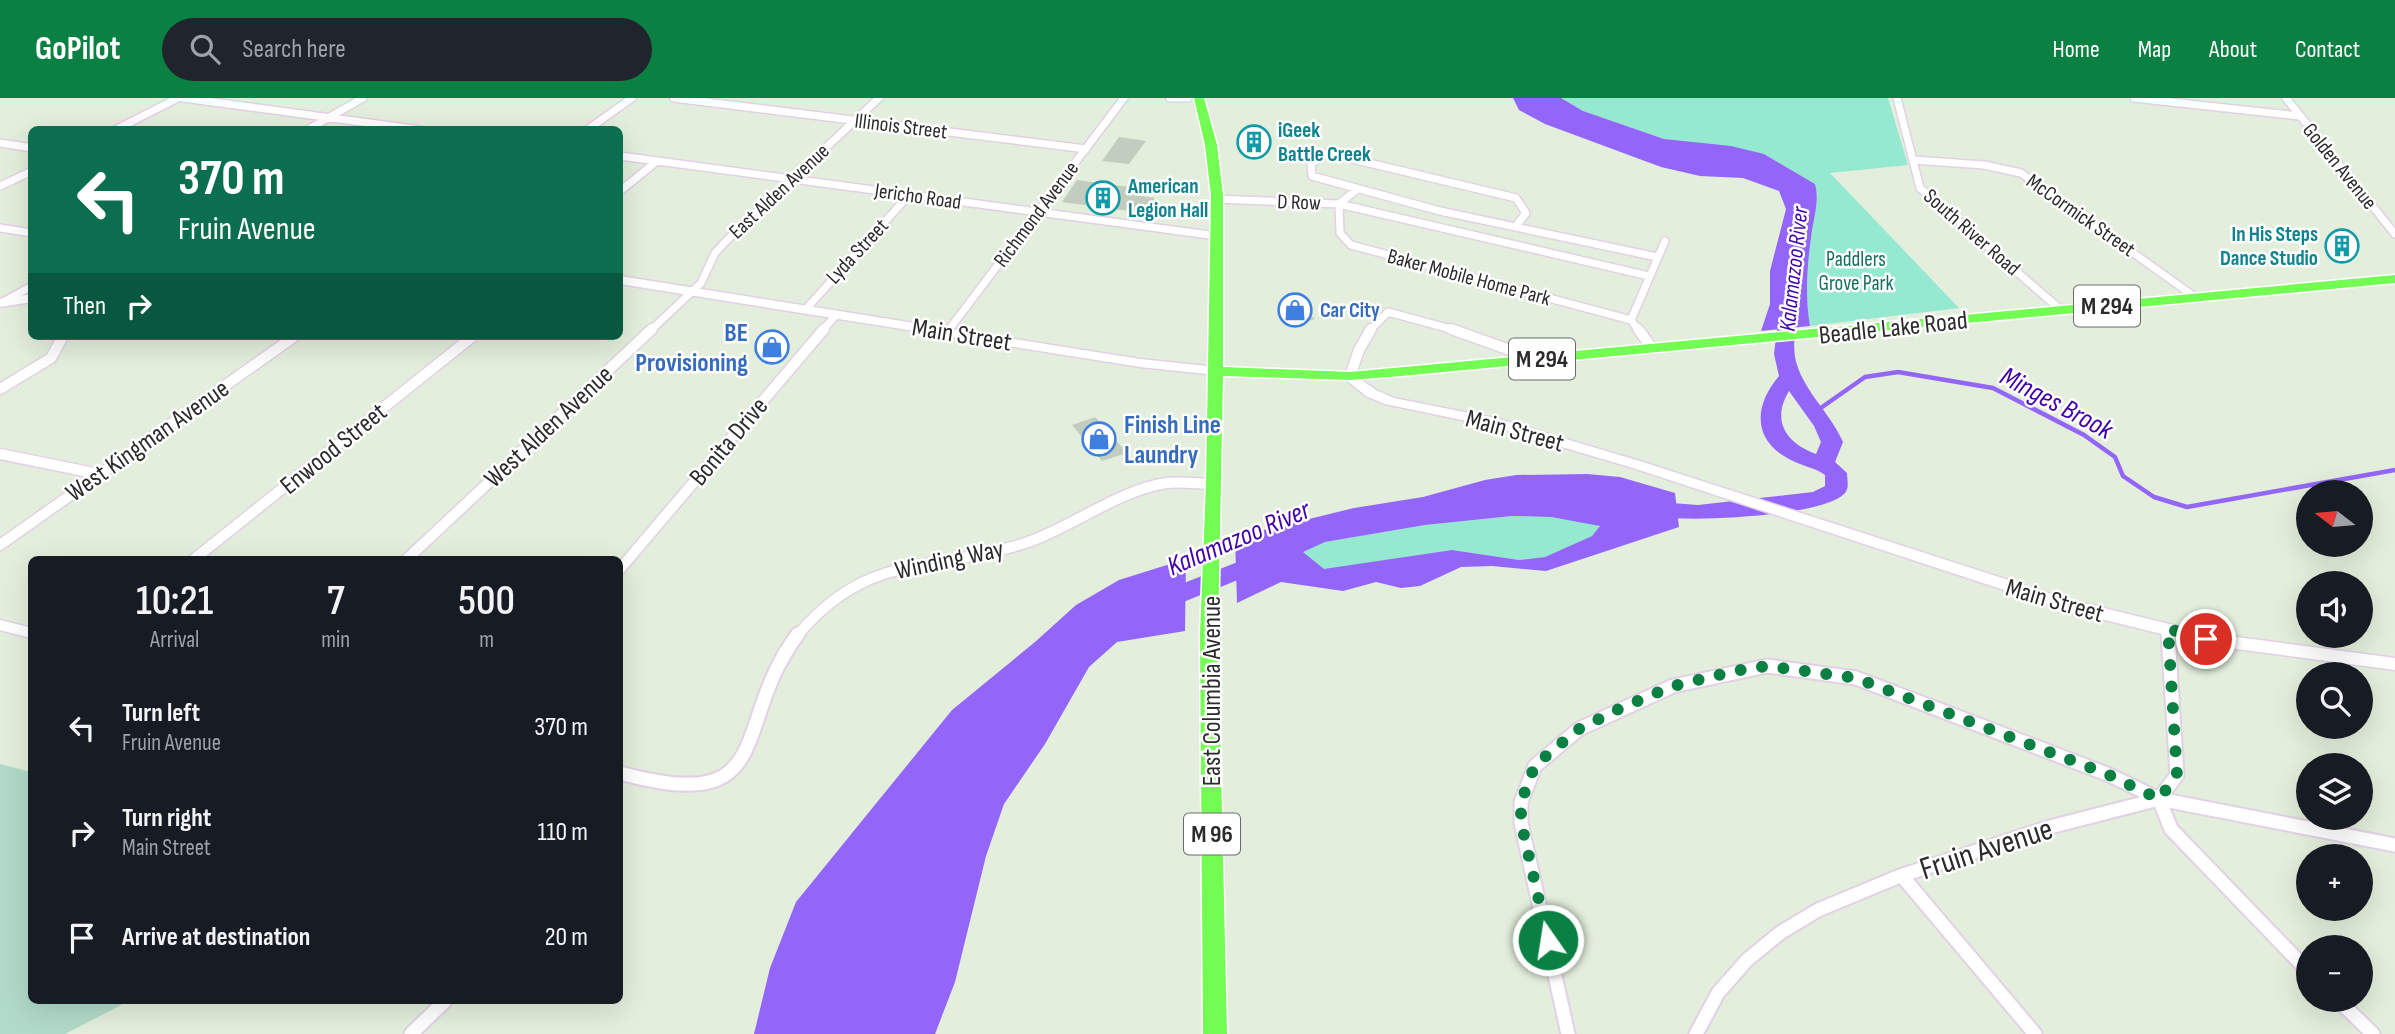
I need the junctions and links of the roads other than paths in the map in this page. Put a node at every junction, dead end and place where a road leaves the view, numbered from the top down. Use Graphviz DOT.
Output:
graph roads {
  1 [pos="181,98"];
  2 [pos="363,98"];
  3 [pos="632,98"];
  4 [pos="674,98"];
  5 [pos="878,98"];
  6 [pos="1124,98"];
  7 [pos="1170,98"];
  8 [pos="1188,98"];
  9 [pos="1199,98"];
  10 [pos="1898,98"];
  11 [pos="2134,98"];
  12 [pos="2286,98"];
  13 [pos="2299,116"];
  14 [pos="329,117"];
  15 [pos="855,120"];
  16 [pos="123,126"];
  17 [pos="314,126"];
  18 [pos="393,126"];
  19 [pos="593,126"];
  20 [pos="0,143"];
  21 [pos="28,147"];
  22 [pos="1086,149"];
  23 [pos="623,156"];
  24 [pos="1913,160"];
  25 [pos="657,161"];
  26 [pos="28,173"];
  27 [pos="791,179"];
  28 [pos="0,186"];
  29 [pos="623,189"];
  30 [pos="1356,190"];
  31 [pos="910,194"];
  32 [pos="1216,197"];
  33 [pos="1339,204"];
  34 [pos="1037,212"];
  35 [pos="1516,226"];
  36 [pos="0,228"];
  37 [pos="28,232"];
  38 [pos="2395,234"];
  39 [pos="1217,236"];
  40 [pos="1665,241"];
  41 [pos="1657,257"];
  42 [pos="1648,276"];
  43 [pos="2395,279"];
  44 [pos="623,281"];
  45 [pos="28,288"];
  46 [pos="690,292"];
  47 [pos="2195,298"];
  48 [pos="28,299"];
  49 [pos="1,303"];
  50 [pos="806,309"];
  51 [pos="2061,310"];
  52 [pos="837,314"];
  53 [pos="1630,320"];
  54 [pos="948,331"];
  55 [pos="61,340"];
  56 [pos="289,340"];
  57 [pos="468,340"];
  58 [pos="1652,348"];
  59 [pos="1538,360"];
  60 [pos="1216,371"];
  61 [pos="1350,376"];
  62 [pos="0,389"];
  63 [pos="0,454"];
  64 [pos="99,474"];
  65 [pos="1214,484"];
  66 [pos="0,545"];
  67 [pos="198,556"];
  68 [pos="410,556"];
  69 [pos="623,565"];
  70 [pos="0,625"];
  71 [pos="2168,629"];
  72 [pos="28,632"];
  73 [pos="2395,664"];
  74 [pos="623,774"];
  75 [pos="2159,799"];
  76 [pos="2395,845"];
  77 [pos="1902,876"];
  78 [pos="2296,959"];
  79 [pos="442,1004"];
  80 [pos="2350,1012"];
  81 [pos="411,1034"];
  82 [pos="1214,1034"];
  83 [pos="1568,1034"];
  84 [pos="1696,1034"];
  85 [pos="2035,1034"];
  86 [pos="2373,1034"];
  1 -- 14 [label="street"];
  1 -- 16 [label="street"];
  2 -- 14 [label="street"];
  3 -- 19 [label="street"];
  4 -- 15 [label="street, Illinois Street"];
  5 -- 15 [label="street, East Alden Avenue"];
  6 -- 22 [label="street, Richmond Avenue"];
  7 -- 8 [label="street"];
  9 -- 32 [label="main road, East Columbia Avenue / M 96"];
  10 -- 24 [label="street, South River Road"];
  11 -- 13 [label="street"];
  12 -- 13 [label="street, Golden Avenue"];
  13 -- 38 [label="street, Golden Avenue"];
  14 -- 17 [label="street"];
  14 -- 18 [label="street"];
  15 -- 22 [label="street, Illinois Street"];
  15 -- 27 [label="street, East Alden Avenue"];
  20 -- 21 [label="street"];
  22 -- 34 [label="street, Richmond Avenue"];
  23 -- 25 [label="street, Jericho Road"];
  24 -- 47 [label="street, McCormick Street"];
  24 -- 51 [label="street, South River Road"];
  25 -- 27 [label="street, Jericho Road"];
  25 -- 29 [label="street"];
  26 -- 28 [label="street"];
  27 -- 31 [label="street, Jericho Road"];
  27 -- 46 [label="street, East Alden Avenue"];
  30 -- 33 [label="street"];
  30 -- 35 [label="street"];
  30 -- 35 [label="street"];
  31 -- 34 [label="street, Jericho Road"];
  31 -- 50 [label="street, Lyda Street"];
  32 -- 33 [label="street, D Row"];
  32 -- 39 [label="main road, East Columbia Avenue / M 96"];
  33 -- 42 [label="street, Baker Mobile Home Park"];
  33 -- 53 [label="street, Baker Mobile Home Park"];
  34 -- 39 [label="street, Jericho Road"];
  34 -- 54 [label="street, Richmond Avenue"];
  35 -- 41 [label="street"];
  36 -- 37 [label="street"];
  39 -- 60 [label="main road, East Columbia Avenue / M 96"];
  40 -- 41 [label="street"];
  41 -- 42 [label="street"];
  42 -- 53 [label="street"];
  43 -- 47 [label="main road, Beadle Lake Road / M 294"];
  44 -- 46 [label="street, Main Street"];
  45 -- 49 [label="street"];
  46 -- 50 [label="street, Main Street"];
  46 -- 68 [label="street, West Alden Avenue"];
  47 -- 51 [label="main road, Beadle Lake Road / M 294"];
  48 -- 49 [label="street"];
  50 -- 52 [label="street, Main Street"];
  51 -- 58 [label="main road, Beadle Lake Road / M 294"];
  52 -- 54 [label="street, Main Street"];
  52 -- 69 [label="street, Bonita Drive"];
  53 -- 58 [label="street"];
  54 -- 60 [label="street, Main Street"];
  55 -- 62 [label="street"];
  56 -- 64 [label="street, West Kingman Avenue"];
  57 -- 67 [label="street, Enwood Street"];
  58 -- 59 [label="main road, Beadle Lake Road / M 294"];
  59 -- 61 [label="main road, Beadle Lake Road / M 294"];
  59 -- 61 [label="street"];
  60 -- 61 [label="main road, Main Street / M 294"];
  60 -- 65 [label="main road, East Columbia Avenue / M 96"];
  61 -- 71 [label="street, Main Street"];
  63 -- 64 [label="street"];
  64 -- 66 [label="street, West Kingman Avenue"];
  65 -- 74 [label="street, Winding Way"];
  65 -- 82 [label="main road, East Columbia Avenue / M 96"];
  70 -- 72 [label="street"];
  71 -- 73 [label="street, Main Street"];
  71 -- 75 [label="street"];
  75 -- 76 [label="street"];
  75 -- 77 [label="street, Fruin Avenue"];
  75 -- 78 [label="street"];
  75 -- 83 [label="street"];
  77 -- 84 [label="street, Fruin Avenue"];
  77 -- 85 [label="street"];
  79 -- 81 [label="street"];
  80 -- 86 [label="street"];
}
